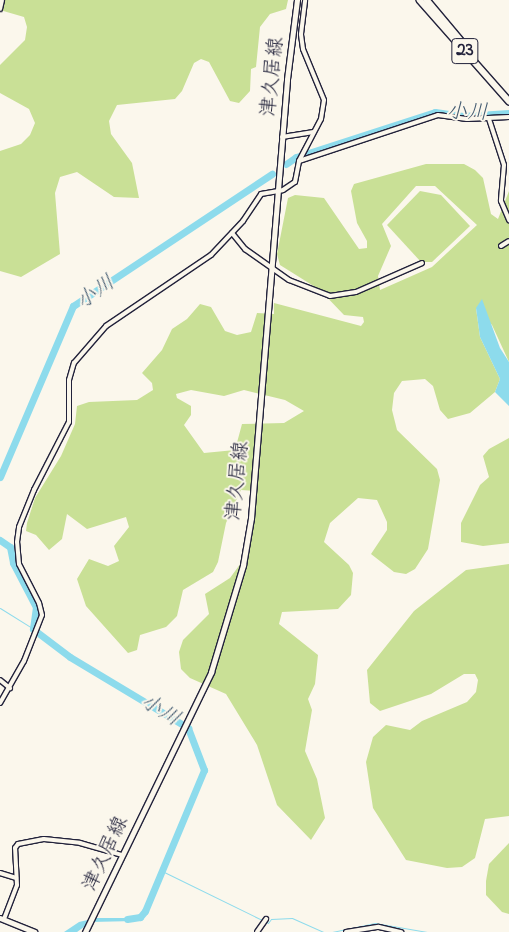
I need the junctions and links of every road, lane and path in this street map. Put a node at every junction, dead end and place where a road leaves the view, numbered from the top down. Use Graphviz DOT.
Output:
graph roads {
  1 [pos="2,0"];
  2 [pos="297,0"];
  3 [pos="304,0"];
  4 [pos="420,0"];
  5 [pos="427,0"];
  6 [pos="0,9"];
  7 [pos="294,21"];
  8 [pos="302,26"];
  9 [pos="509,100"];
  10 [pos="509,117"];
  11 [pos="490,119"];
  12 [pos="314,132"];
  13 [pos="282,137"];
  14 [pos="300,157"];
  15 [pos="278,191"];
  16 [pos="509,220"];
  17 [pos="232,233"];
  18 [pos="509,241"];
  19 [pos="501,246"];
  20 [pos="422,263"];
  21 [pos="271,266"];
  22 [pos="0,680"];
  23 [pos="10,688"];
  24 [pos="0,703"];
  25 [pos="122,855"];
  26 [pos="0,874"];
  27 [pos="16,878"];
  28 [pos="2,919"];
  29 [pos="266,919"];
  30 [pos="371,921"];
  31 [pos="371,927"];
  32 [pos="34,932"];
  33 [pos="85,932"];
  34 [pos="258,932"];
  35 [pos="346,932"];
  36 [pos="401,932"];
  1 -- 6 [label="street"];
  2 -- 7 [label="main road, 津久居線"];
  3 -- 8 [label="street"];
  4 -- 9 [label="highway, 23"];
  5 -- 9 [label="highway, 23"];
  7 -- 8 [label="street"];
  7 -- 13 [label="main road, 津久居線"];
  8 -- 12 [label="street"];
  10 -- 11 [label="street"];
  11 -- 14 [label="street"];
  11 -- 16 [label="street"];
  12 -- 13 [label="street"];
  12 -- 14 [label="street"];
  13 -- 15 [label="main road, 津久居線"];
  14 -- 15 [label="street"];
  15 -- 17 [label="street"];
  15 -- 21 [label="main road, 津久居線"];
  17 -- 21 [label="street"];
  17 -- 23 [label="street"];
  18 -- 19 [label="street"];
  20 -- 21 [label="street"];
  21 -- 25 [label="main road, 津久居線"];
  22 -- 23 [label="street"];
  23 -- 24 [label="street"];
  25 -- 27 [label="street"];
  25 -- 33 [label="main road, 津久居線"];
  26 -- 27 [label="street"];
  27 -- 28 [label="street"];
  28 -- 32 [label="main road"];
  29 -- 34 [label="street"];
  30 -- 31 [label="street"];
  31 -- 35 [label="street"];
  31 -- 36 [label="street"];
}
